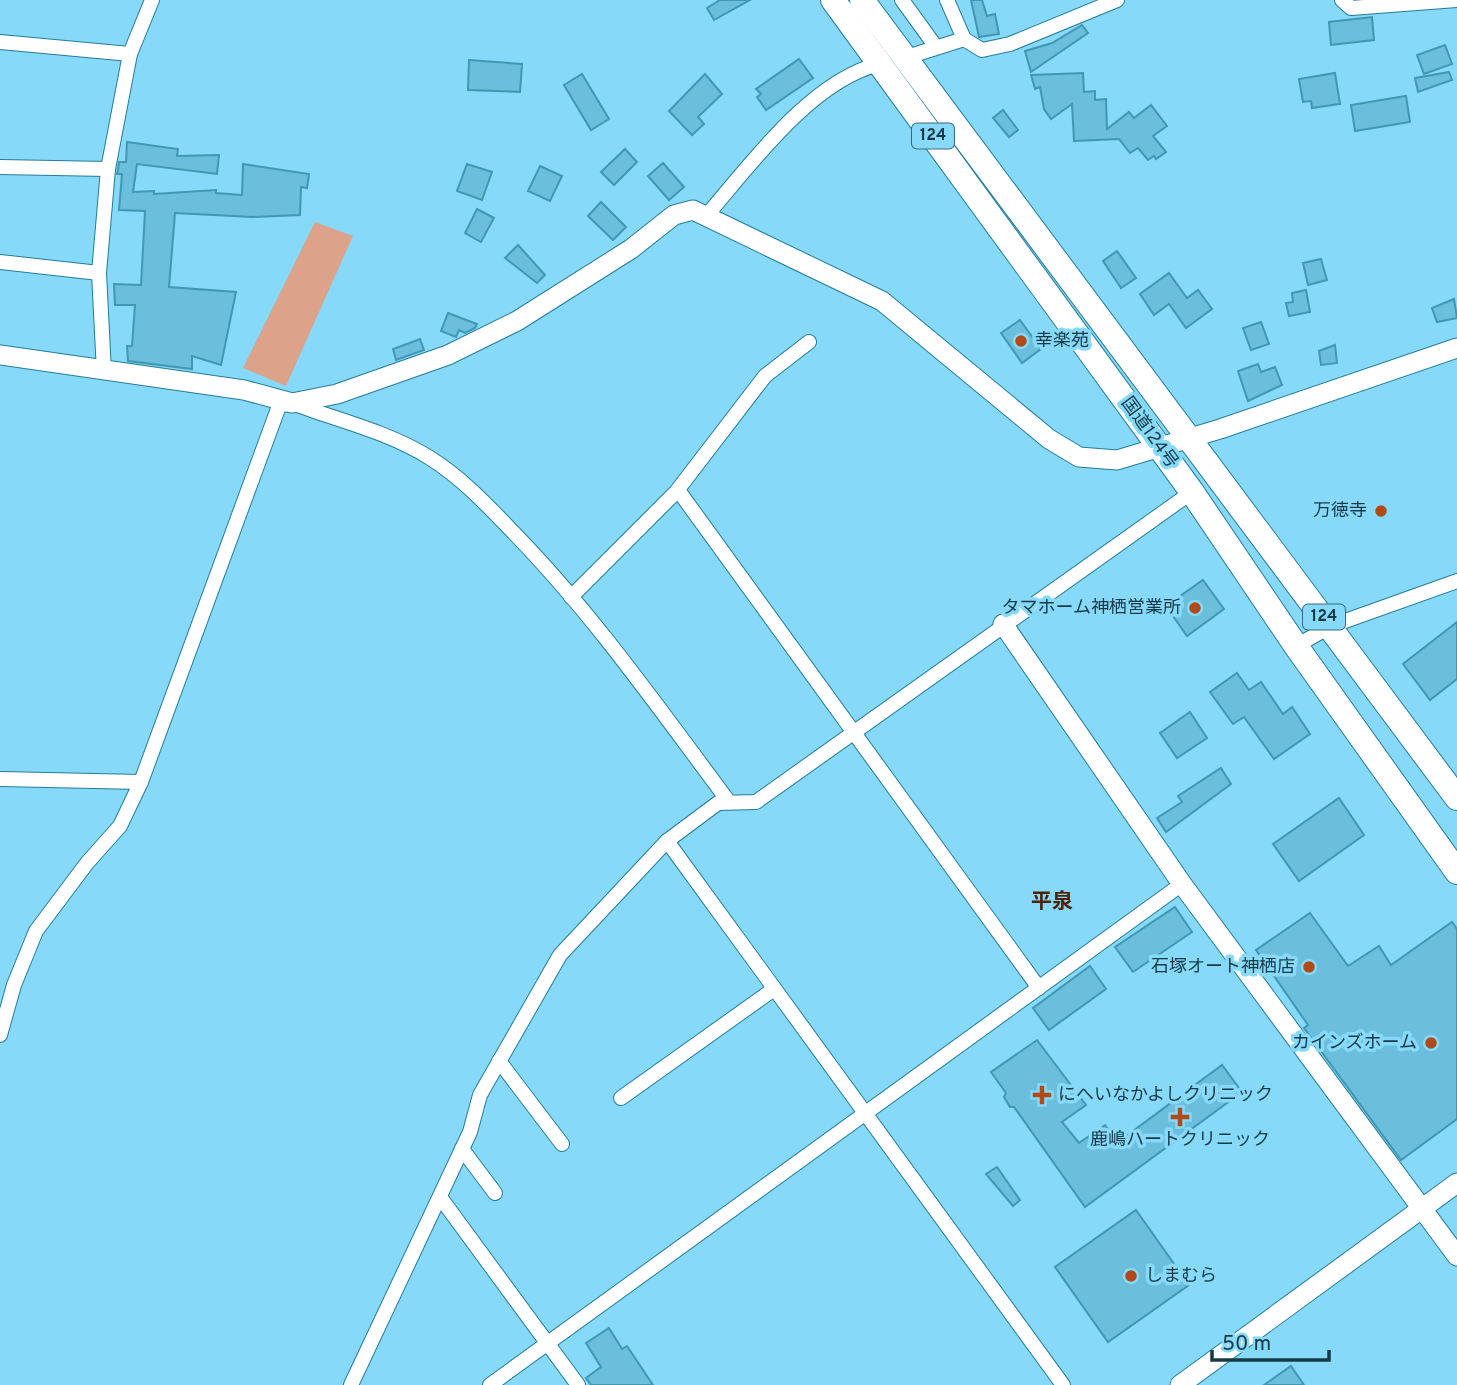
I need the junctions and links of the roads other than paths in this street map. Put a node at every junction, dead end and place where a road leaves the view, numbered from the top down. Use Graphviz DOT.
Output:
graph roads {
  1 [pos="152,0"];
  2 [pos="833,0"];
  3 [pos="862,0"];
  4 [pos="902,0"];
  5 [pos="947,0"];
  6 [pos="1117,0"];
  7 [pos="1342,0"];
  8 [pos="1457,0"];
  9 [pos="964,39"];
  10 [pos="0,42"];
  11 [pos="936,47"];
  12 [pos="130,54"];
  13 [pos="904,58"];
  14 [pos="879,64"];
  15 [pos="0,167"];
  16 [pos="108,169"];
  17 [pos="707,215"];
  18 [pos="0,262"];
  19 [pos="100,273"];
  20 [pos="809,342"];
  21 [pos="1457,348"];
  22 [pos="0,355"];
  23 [pos="104,372"];
  24 [pos="292,403"];
  25 [pos="1190,437"];
  26 [pos="1158,447"];
  27 [pos="678,490"];
  28 [pos="1192,492"];
  29 [pos="1457,581"];
  30 [pos="570,597"];
  31 [pos="1003,624"];
  32 [pos="1331,626"];
  33 [pos="1296,646"];
  34 [pos="854,731"];
  35 [pos="0,779"];
  36 [pos="141,782"];
  37 [pos="1457,798"];
  38 [pos="729,803"];
  39 [pos="667,841"];
  40 [pos="1457,873"];
  41 [pos="1182,884"];
  42 [pos="1039,988"];
  43 [pos="774,989"];
  44 [pos="0,1035"];
  45 [pos="499,1061"];
  46 [pos="621,1098"];
  47 [pos="863,1113"];
  48 [pos="562,1144"];
  49 [pos="462,1149"];
  50 [pos="1457,1183"];
  51 [pos="495,1193"];
  52 [pos="440,1197"];
  53 [pos="1422,1207"];
  54 [pos="1457,1256"];
  55 [pos="548,1343"];
  56 [pos="351,1385"];
  57 [pos="490,1385"];
  58 [pos="578,1385"];
  59 [pos="1063,1385"];
  60 [pos="1180,1385"];
  1 -- 12 [label="street"];
  2 -- 14 [label="highway, 国道124号 / 124"];
  3 -- 13 [label="highway, 国道124号 / 124"];
  4 -- 11 [label="street"];
  5 -- 9 [label="street"];
  6 -- 9 [label="street"];
  7 -- 8 [label="street"];
  9 -- 11 [label="street"];
  10 -- 12 [label="street"];
  11 -- 13 [label="street"];
  12 -- 16 [label="street"];
  13 -- 14 [label="street"];
  13 -- 25 [label="highway, 国道124号 / 124"];
  14 -- 17 [label="street"];
  14 -- 26 [label="highway, 国道124号 / 124"];
  15 -- 16 [label="street"];
  16 -- 19 [label="street"];
  17 -- 24 [label="street"];
  17 -- 26 [label="street"];
  18 -- 19 [label="street"];
  19 -- 23 [label="street"];
  20 -- 27 [label="street"];
  21 -- 25 [label="street"];
  22 -- 23 [label="street"];
  23 -- 24 [label="street"];
  24 -- 30 [label="street"];
  24 -- 36 [label="street"];
  25 -- 26 [label="street"];
  25 -- 32 [label="highway, 国道124号 / 124"];
  26 -- 28 [label="highway, 国道124号 / 124"];
  27 -- 30 [label="street"];
  27 -- 34 [label="street"];
  28 -- 31 [label="street"];
  28 -- 33 [label="highway, 国道124号 / 124"];
  29 -- 32 [label="street"];
  30 -- 38 [label="street"];
  31 -- 34 [label="street"];
  31 -- 41 [label="street"];
  32 -- 33 [label="street"];
  32 -- 37 [label="highway, 国道124号 / 124"];
  33 -- 40 [label="highway, 国道124号 / 124"];
  34 -- 38 [label="street"];
  34 -- 42 [label="street"];
  35 -- 36 [label="street"];
  36 -- 44 [label="street"];
  38 -- 39 [label="street"];
  39 -- 43 [label="street"];
  39 -- 45 [label="street"];
  41 -- 42 [label="street"];
  41 -- 53 [label="street"];
  42 -- 47 [label="street"];
  43 -- 46 [label="street"];
  43 -- 47 [label="street"];
  45 -- 48 [label="street"];
  45 -- 49 [label="street"];
  47 -- 55 [label="street"];
  47 -- 59 [label="street"];
  49 -- 51 [label="street"];
  49 -- 52 [label="street"];
  50 -- 53 [label="street"];
  52 -- 55 [label="street"];
  52 -- 56 [label="street"];
  53 -- 54 [label="street"];
  53 -- 60 [label="street"];
  55 -- 57 [label="street"];
  55 -- 58 [label="street"];
}
